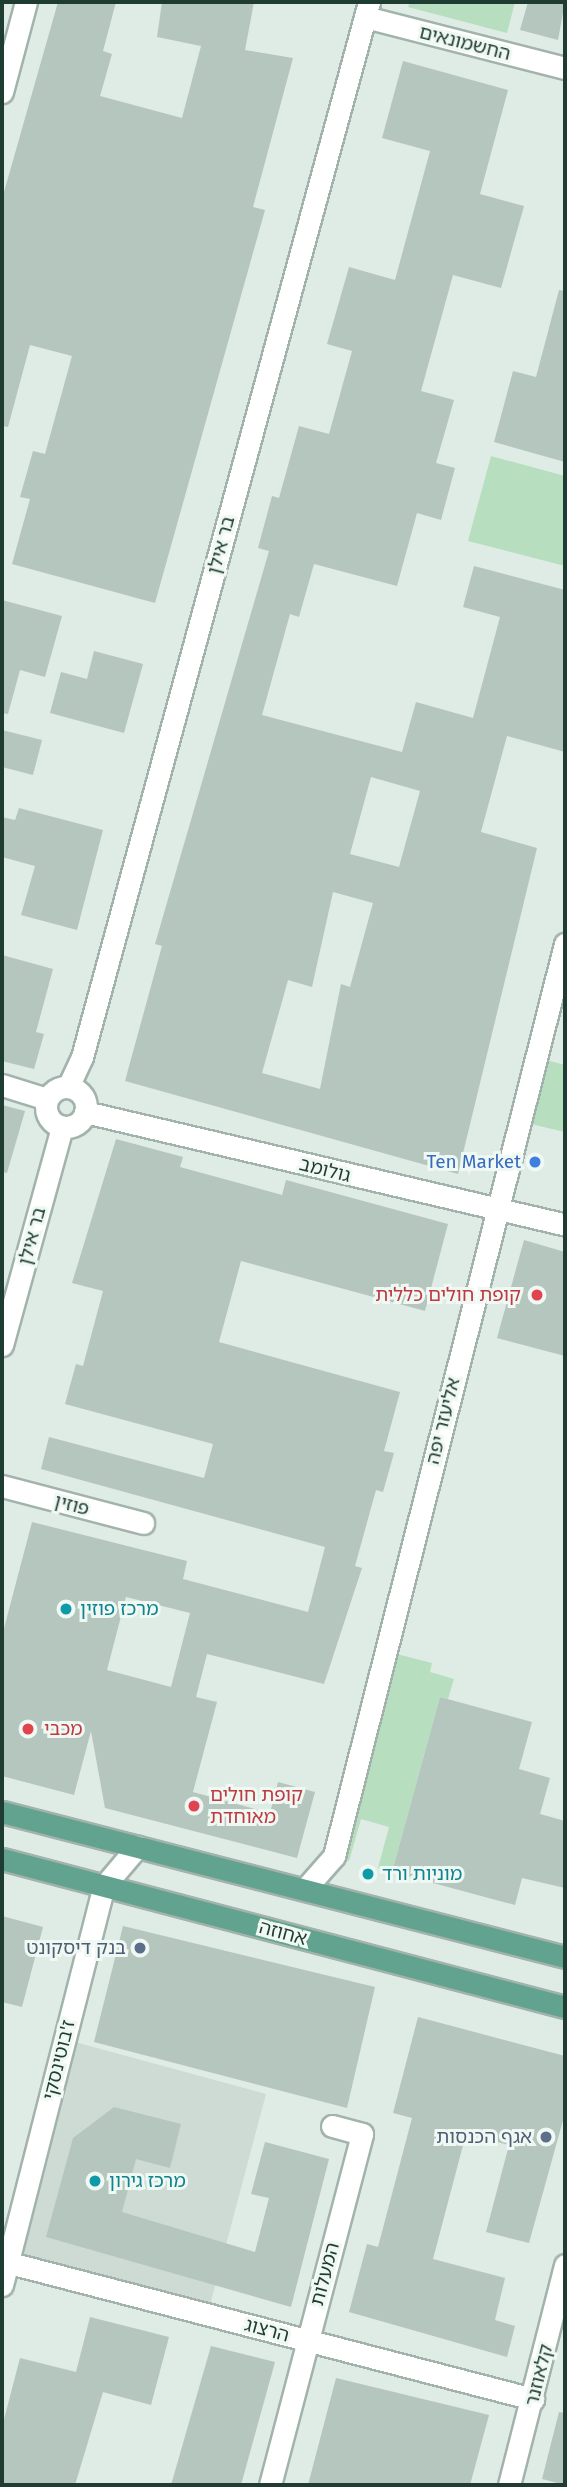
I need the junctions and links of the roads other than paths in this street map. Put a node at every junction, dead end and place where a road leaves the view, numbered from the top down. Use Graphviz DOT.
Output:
graph roads {
  1 [pos="26,2"];
  2 [pos="367,9"];
  3 [pos="565,68"];
  4 [pos="2,92"];
  5 [pos="565,944"];
  6 [pos="2,1085"];
  7 [pos="68,1087"];
  8 [pos="47,1099"];
  9 [pos="85,1112"];
  10 [pos="62,1127"];
  11 [pos="495,1210"];
  12 [pos="565,1225"];
  13 [pos="2,1345"];
  14 [pos="2,1486"];
  15 [pos="143,1523"];
  16 [pos="2,1812"];
  17 [pos="138,1846"];
  18 [pos="2,1860"];
  19 [pos="104,1886"];
  20 [pos="305,1889"];
  21 [pos="565,1957"];
  22 [pos="565,2007"];
  23 [pos="332,2126"];
  24 [pos="5,2261"];
  25 [pos="565,2265"];
  26 [pos="2,2285"];
  27 [pos="307,2340"];
  28 [pos="533,2399"];
  29 [pos="270,2485"];
  30 [pos="509,2485"];
  1 -- 4 [label="street"];
  2 -- 3 [label="street, החשמונאים"];
  2 -- 7 [label="street, בר אילן"];
  5 -- 11 [label="street, אליעזר יפה"];
  6 -- 8 [label="street"];
  7 -- 8 [label="street"];
  7 -- 9 [label="street"];
  8 -- 10 [label="street"];
  9 -- 10 [label="street"];
  9 -- 11 [label="street, גולומב"];
  10 -- 13 [label="street, בר אילן"];
  11 -- 12 [label="street, גולומב"];
  11 -- 20 [label="street, אליעזר יפה"];
  14 -- 15 [label="street, פוזין"];
  16 -- 17 [label="main road"];
  17 -- 19 [label="street, ז'בוטינסקי"];
  17 -- 20 [label="main road"];
  18 -- 19 [label="main road, אחוזה"];
  19 -- 22 [label="main road, אחוזה"];
  19 -- 24 [label="street, ז'בוטינסקי"];
  20 -- 21 [label="main road"];
  23 -- 27 [label="street, המעלות"];
  24 -- 26 [label="street, ז'בוטינסקי"];
  24 -- 27 [label="street, הרצוג"];
  25 -- 28 [label="street, קלאוזנר"];
  27 -- 28 [label="street, הרצוג"];
  27 -- 29 [label="street, המעלות"];
  28 -- 30 [label="street, קלאוזנר"];
}
